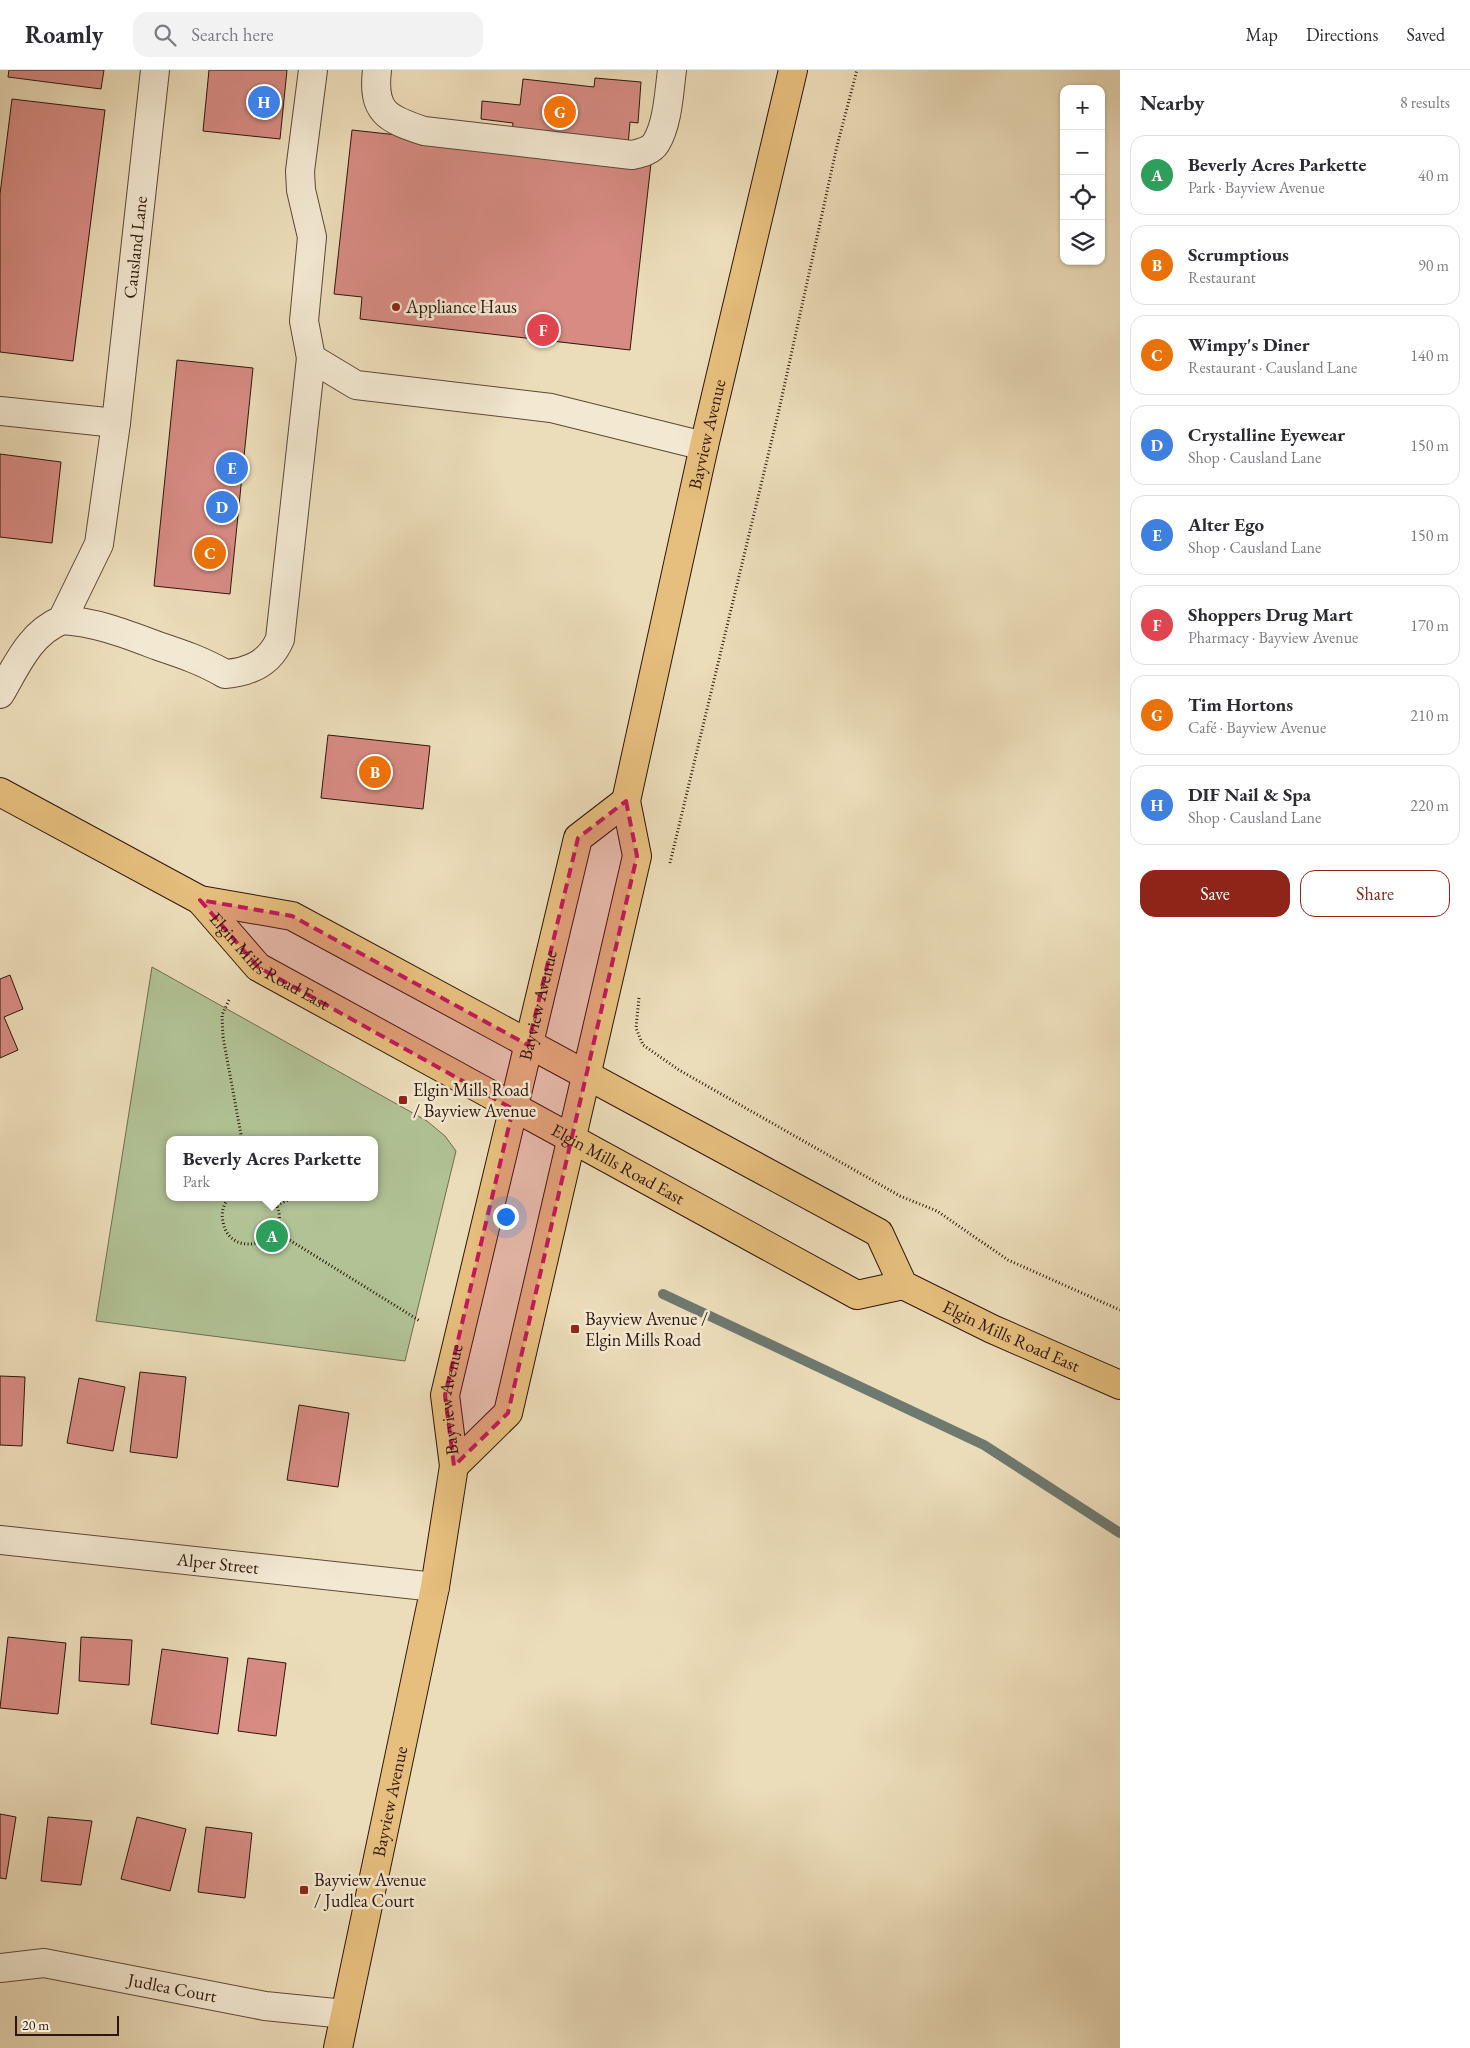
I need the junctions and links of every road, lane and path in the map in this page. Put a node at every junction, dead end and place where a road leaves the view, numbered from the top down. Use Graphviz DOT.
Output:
graph roads {
  1 [pos="155,70"];
  2 [pos="313,70"];
  3 [pos="377,70"];
  4 [pos="672,70"];
  5 [pos="793,70"];
  6 [pos="857,70"];
  7 [pos="311,358"];
  8 [pos="0,411"];
  9 [pos="116,423"];
  10 [pos="704,446"];
  11 [pos="62,620"];
  12 [pos="0,694"];
  13 [pos="0,792"];
  14 [pos="626,801"];
  15 [pos="669,866"];
  16 [pos="200,900"];
  17 [pos="639,992"];
  18 [pos="229,1000"];
  19 [pos="528,1045"];
  20 [pos="586,1076"];
  21 [pos="513,1108"];
  22 [pos="241,1136"];
  23 [pos="571,1140"];
  24 [pos="227,1201"];
  25 [pos="274,1201"];
  26 [pos="286,1201"];
  27 [pos="277,1205"];
  28 [pos="275,1232"];
  29 [pos="903,1285"];
  30 [pos="1120,1310"];
  31 [pos="420,1321"];
  32 [pos="1120,1385"];
  33 [pos="454,1466"];
  34 [pos="0,1540"];
  35 [pos="435,1587"];
  36 [pos="0,1968"];
  37 [pos="345,2014"];
  38 [pos="338,2048"];
  1 -- 9 [label="street, Causland Lane"];
  2 -- 7 [label="street"];
  3 -- 4 [label="street"];
  5 -- 10 [label="main road, Bayview Avenue"];
  6 -- 15 [label="path"];
  7 -- 10 [label="street"];
  7 -- 11 [label="street"];
  8 -- 9 [label="street"];
  9 -- 11 [label="street, Causland Lane"];
  10 -- 14 [label="main road, Bayview Avenue"];
  11 -- 12 [label="street"];
  13 -- 16 [label="main road, Elgin Mills Road East"];
  14 -- 19 [label="main road, Bayview Avenue"];
  14 -- 20 [label="main road, Bayview Avenue"];
  16 -- 19 [label="main road, Elgin Mills Road East"];
  16 -- 21 [label="main road, Elgin Mills Road East"];
  17 -- 30 [label="path"];
  18 -- 22 [label="path"];
  19 -- 20 [label="main road, Elgin Mills Road East"];
  19 -- 21 [label="main road, Bayview Avenue"];
  20 -- 23 [label="main road, Bayview Avenue"];
  20 -- 29 [label="main road, Elgin Mills Road East"];
  21 -- 23 [label="main road, Elgin Mills Road East"];
  21 -- 33 [label="main road, Bayview Avenue"];
  23 -- 29 [label="main road, Elgin Mills Road East"];
  23 -- 33 [label="main road, Bayview Avenue"];
  24 -- 28 [label="path"];
  25 -- 27 [label="path"];
  26 -- 27 [label="path"];
  27 -- 28 [label="path"];
  28 -- 31 [label="path"];
  29 -- 32 [label="main road, Elgin Mills Road East"];
  33 -- 35 [label="main road, Bayview Avenue"];
  34 -- 35 [label="street, Alper Street"];
  35 -- 37 [label="main road, Bayview Avenue"];
  36 -- 37 [label="street, Judlea Court"];
  37 -- 38 [label="main road, Bayview Avenue"];
}
